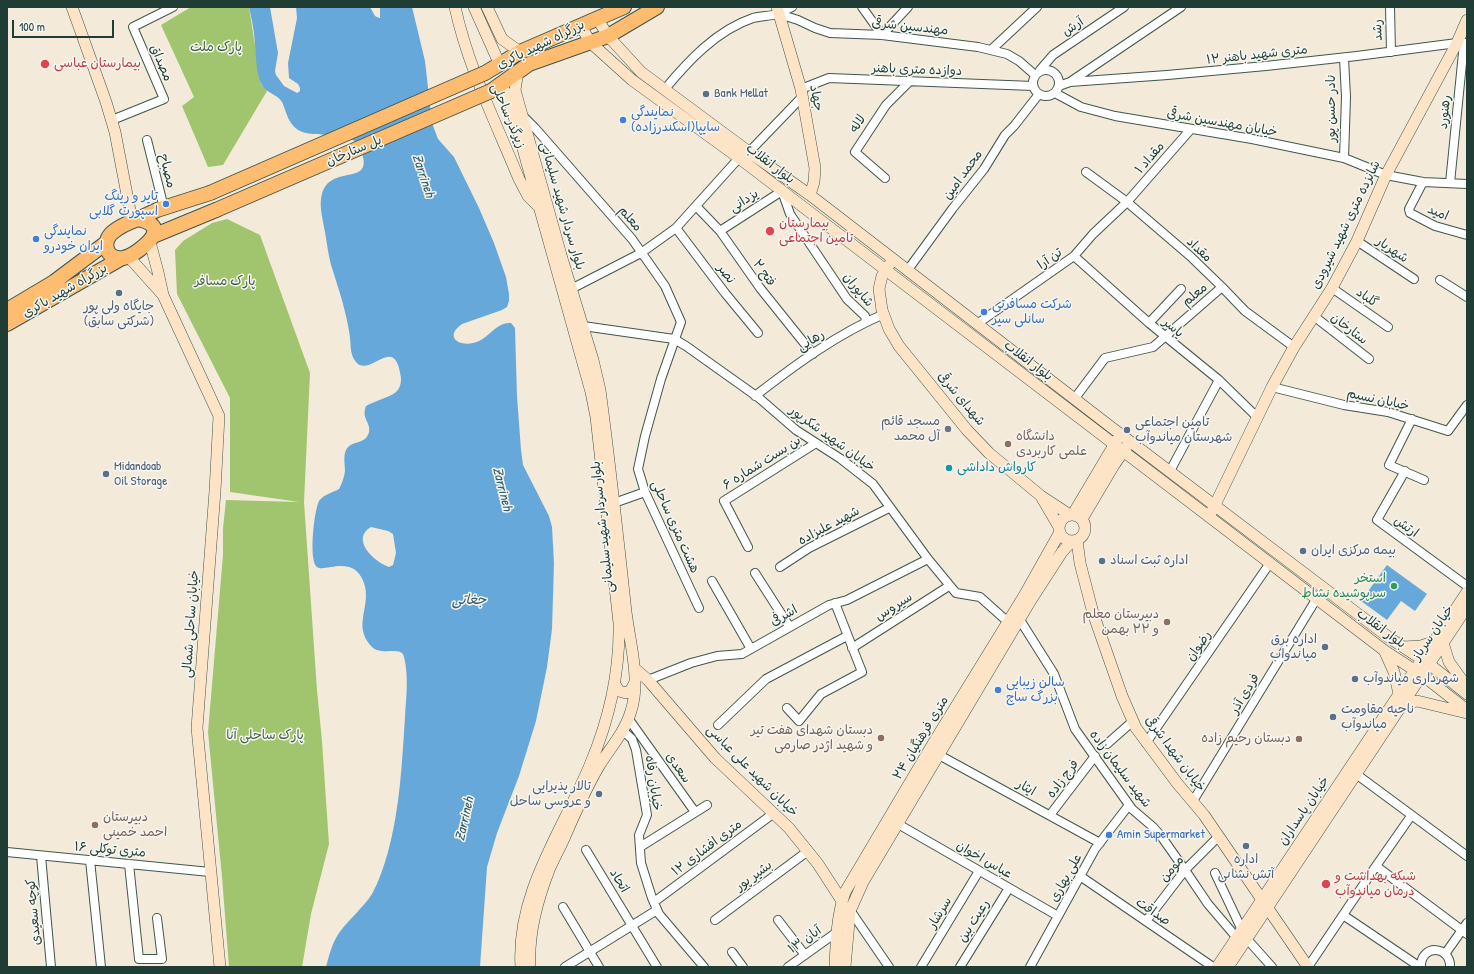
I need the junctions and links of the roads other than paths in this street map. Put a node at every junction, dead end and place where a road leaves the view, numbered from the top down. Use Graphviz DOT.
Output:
graph roads {
  1 [pos="72,7"];
  2 [pos="173,7"];
  3 [pos="455,7"];
  4 [pos="474,7"];
  5 [pos="487,7"];
  6 [pos="624,7"];
  7 [pos="657,7"];
  8 [pos="792,7"];
  9 [pos="862,7"];
  10 [pos="908,7"];
  11 [pos="1037,7"];
  12 [pos="1124,7"];
  13 [pos="1181,7"];
  14 [pos="1390,7"];
  15 [pos="778,10"];
  16 [pos="597,18"];
  17 [pos="1467,20"];
  18 [pos="580,25"];
  19 [pos="882,35"];
  20 [pos="608,36"];
  21 [pos="1462,43"];
  22 [pos="591,44"];
  23 [pos="991,50"];
  24 [pos="520,52"];
  25 [pos="1391,52"];
  26 [pos="1344,58"];
  27 [pos="500,65"];
  28 [pos="518,71"];
  29 [pos="642,72"];
  30 [pos="485,73"];
  31 [pos="1038,73"];
  32 [pos="632,80"];
  33 [pos="910,82"];
  34 [pos="1070,82"];
  35 [pos="1033,86"];
  36 [pos="496,88"];
  37 [pos="665,89"];
  38 [pos="1057,89"];
  39 [pos="802,93"];
  40 [pos="1039,94"];
  41 [pos="522,115"];
  42 [pos="112,120"];
  43 [pos="1191,129"];
  44 [pos="147,140"];
  45 [pos="525,141"];
  46 [pos="749,152"];
  47 [pos="739,158"];
  48 [pos="1344,158"];
  49 [pos="1086,172"];
  50 [pos="1386,175"];
  51 [pos="885,178"];
  52 [pos="1423,182"];
  53 [pos="1450,183"];
  54 [pos="1467,184"];
  55 [pos="782,191"];
  56 [pos="810,195"];
  57 [pos="1127,202"];
  58 [pos="696,206"];
  59 [pos="539,207"];
  60 [pos="164,208"];
  61 [pos="135,220"];
  62 [pos="676,228"];
  63 [pos="720,231"];
  64 [pos="1467,235"];
  65 [pos="152,239"];
  66 [pos="1357,241"];
  67 [pos="106,243"];
  68 [pos="641,253"];
  69 [pos="1074,256"];
  70 [pos="125,257"];
  71 [pos="893,260"];
  72 [pos="76,264"];
  73 [pos="886,270"];
  74 [pos="907,271"];
  75 [pos="1414,278"];
  76 [pos="87,279"];
  77 [pos="1440,280"];
  78 [pos="1222,287"];
  79 [pos="1332,288"];
  80 [pos="571,289"];
  81 [pos="1181,289"];
  82 [pos="163,295"];
  83 [pos="1467,297"];
  84 [pos="7,310"];
  85 [pos="884,314"];
  86 [pos="1314,317"];
  87 [pos="866,321"];
  88 [pos="1149,323"];
  89 [pos="7,324"];
  90 [pos="977,324"];
  91 [pos="583,326"];
  92 [pos="1388,327"];
  93 [pos="758,333"];
  94 [pos="1164,336"];
  95 [pos="674,339"];
  96 [pos="1294,347"];
  97 [pos="813,354"];
  98 [pos="1369,359"];
  99 [pos="1218,380"];
  100 [pos="1272,387"];
  101 [pos="755,396"];
  102 [pos="1075,398"];
  103 [pos="1467,405"];
  104 [pos="1257,417"];
  105 [pos="1412,419"];
  106 [pos="1121,434"];
  107 [pos="1130,441"];
  108 [pos="816,444"];
  109 [pos="1118,448"];
  110 [pos="1170,471"];
  111 [pos="1404,471"];
  112 [pos="1424,480"];
  113 [pos="645,492"];
  114 [pos="1041,496"];
  115 [pos="614,503"];
  116 [pos="1216,506"];
  117 [pos="890,508"];
  118 [pos="1075,516"];
  119 [pos="1209,516"];
  120 [pos="1059,530"];
  121 [pos="1074,540"];
  122 [pos="748,548"];
  123 [pos="928,559"];
  124 [pos="1270,563"];
  125 [pos="780,567"];
  126 [pos="755,573"];
  127 [pos="712,581"];
  128 [pos="950,586"];
  129 [pos="1467,586"];
  130 [pos="1467,592"];
  131 [pos="1317,598"];
  132 [pos="835,603"];
  133 [pos="1467,607"];
  134 [pos="699,608"];
  135 [pos="1020,620"];
  136 [pos="1008,622"];
  137 [pos="789,626"];
  138 [pos="847,636"];
  139 [pos="1389,637"];
  140 [pos="1438,642"];
  141 [pos="1403,646"];
  142 [pos="852,648"];
  143 [pos="750,649"];
  144 [pos="1382,649"];
  145 [pos="1425,662"];
  146 [pos="634,668"];
  147 [pos="1418,673"];
  148 [pos="648,680"];
  149 [pos="614,683"];
  150 [pos="634,684"];
  151 [pos="1467,687"];
  152 [pos="1399,694"];
  153 [pos="1467,694"];
  154 [pos="1402,705"];
  155 [pos="786,708"];
  156 [pos="1467,711"];
  157 [pos="628,718"];
  158 [pos="1133,721"];
  159 [pos="605,722"];
  160 [pos="718,725"];
  161 [pos="622,730"];
  162 [pos="1146,743"];
  163 [pos="1107,744"];
  164 [pos="939,755"];
  165 [pos="1095,756"];
  166 [pos="1356,774"];
  167 [pos="1193,801"];
  168 [pos="707,805"];
  169 [pos="1129,805"];
  170 [pos="695,812"];
  171 [pos="774,813"];
  172 [pos="1050,815"];
  173 [pos="1411,816"];
  174 [pos="894,821"];
  175 [pos="1219,836"];
  176 [pos="1100,843"];
  177 [pos="640,847"];
  178 [pos="586,850"];
  179 [pos="808,851"];
  180 [pos="7,852"];
  181 [pos="41,856"];
  182 [pos="1467,856"];
  183 [pos="90,860"];
  184 [pos="129,864"];
  185 [pos="1376,866"];
  186 [pos="1185,870"];
  187 [pos="979,871"];
  188 [pos="210,872"];
  189 [pos="1215,873"];
  190 [pos="1080,876"];
  191 [pos="1009,888"];
  192 [pos="842,901"];
  193 [pos="1265,904"];
  194 [pos="656,906"];
  195 [pos="563,907"];
  196 [pos="850,911"];
  197 [pos="1343,914"];
  198 [pos="1058,916"];
  199 [pos="157,918"];
  200 [pos="715,920"];
  201 [pos="778,920"];
  202 [pos="1146,921"];
  203 [pos="632,926"];
  204 [pos="1465,929"];
  205 [pos="837,932"];
  206 [pos="1242,935"];
  207 [pos="590,952"];
  208 [pos="732,952"];
  209 [pos="1445,954"];
  210 [pos="805,955"];
  211 [pos="51,967"];
  212 [pos="101,967"];
  213 [pos="220,967"];
  214 [pos="521,967"];
  215 [pos="530,967"];
  216 [pos="565,967"];
  217 [pos="599,967"];
  218 [pos="657,967"];
  219 [pos="704,967"];
  220 [pos="743,967"];
  221 [pos="788,967"];
  222 [pos="835,967"];
  223 [pos="845,967"];
  224 [pos="889,967"];
  225 [pos="921,967"];
  226 [pos="960,967"];
  227 [pos="1030,967"];
  228 [pos="1213,967"];
  229 [pos="1217,967"];
  230 [pos="1228,967"];
  231 [pos="1272,967"];
  232 [pos="1308,967"];
  233 [pos="1420,967"];
  234 [pos="1450,967"];
  1 -- 42 [label="main road"];
  2 -- 42 [label="street, مصداق"];
  3 -- 59 [label="main road, زیرگذر ساحلی"];
  4 -- 27 [label="main road"];
  5 -- 24 [label="main road"];
  6 -- 16 [label="highway, بزرگراه شهید باکری"];
  7 -- 20 [label="highway, بزرگراه شهید باکری"];
  8 -- 15 [label="street"];
  9 -- 19 [label="street"];
  10 -- 19 [label="street"];
  11 -- 23 [label="street"];
  12 -- 31 [label="street, آرش"];
  13 -- 34 [label="street"];
  14 -- 25 [label="street, رشد"];
  15 -- 19 [label="street, مهندسین شرقی"];
  15 -- 37 [label="street"];
  15 -- 39 [label="main road, جهاد"];
  16 -- 18 [label="highway, بزرگراه شهید باکری"];
  16 -- 20 [label="main road, بلوار انقلاب"];
  17 -- 21 [label="main road, شانزده متری شهید شیرودی"];
  18 -- 22 [label="main road, بلوار انقلاب"];
  18 -- 24 [label="highway, بزرگراه شهید باکری"];
  19 -- 23 [label="street, مهندسین شرقی"];
  20 -- 22 [label="highway, بزرگراه شهید باکری"];
  20 -- 29 [label="main road, بلوار انقلاب"];
  21 -- 25 [label="street, ۱۲ متری شهید باهنر"];
  21 -- 50 [label="main road, شانزده متری شهید شیرودی"];
  21 -- 53 [label="street, رهنورد"];
  22 -- 28 [label="highway, بزرگراه شهید باکری"];
  22 -- 32 [label="main road, بلوار انقلاب"];
  23 -- 31 [label="street, مهندسین شرقی"];
  24 -- 27 [label="highway, بزرگراه شهید باکری"];
  25 -- 26 [label="street, ۱۲ متری شهید باهنر"];
  26 -- 34 [label="street, ۱۲ متری شهید باهنر"];
  26 -- 48 [label="street, نادر حسن پور"];
  27 -- 30 [label="highway, بزرگراه شهید باکری"];
  28 -- 36 [label="highway, بزرگراه شهید باکری"];
  28 -- 41 [label="main road, بلوار سردار شهید سلیمانی"];
  29 -- 32 [label="main road"];
  29 -- 37 [label="main road, بلوار انقلاب"];
  30 -- 60 [label="highway, پل ستارخان, bridge"];
  31 -- 35 [label="street"];
  31 -- 38 [label="street"];
  32 -- 47 [label="main road, بلوار انقلاب"];
  33 -- 35 [label="street, دوازده متری باهنر"];
  33 -- 39 [label="street, دوازده متری باهنر"];
  33 -- 51 [label="street, لاله"];
  34 -- 38 [label="street, ۱۲ متری شهید باهنر"];
  35 -- 40 [label="street"];
  36 -- 45 [label="main road, بلوار سردار شهید سلیمانی"];
  36 -- 65 [label="highway, پل ستارخان, bridge"];
  37 -- 46 [label="main road, بلوار انقلاب"];
  38 -- 40 [label="street"];
  38 -- 43 [label="street, خیابان مهندسین شرقی"];
  39 -- 46 [label="street"];
  39 -- 56 [label="main road, جهاد"];
  40 -- 74 [label="street, محمد امین"];
  41 -- 45 [label="main road, بلوار سردار شهید سلیمانی"];
  41 -- 68 [label="street, معلم"];
  42 -- 61 [label="main road"];
  43 -- 48 [label="street, خیابان مهندسین شرقی"];
  43 -- 57 [label="street, مقداد ۱"];
  44 -- 60 [label="street, مصباح"];
  45 -- 59 [label="main road, بلوار سردار شهید سلیمانی"];
  45 -- 80 [label="main road, بلوار سردار شهید سلیمانی"];
  46 -- 56 [label="main road, بلوار انقلاب"];
  47 -- 55 [label="main road, بلوار انقلاب"];
  47 -- 58 [label="street"];
  48 -- 50 [label="street, خیابان مهندسین شرقی"];
  49 -- 57 [label="street, مقداد"];
  50 -- 52 [label="street, خیابان مهندسین شرقی"];
  50 -- 66 [label="main road, شانزده متری شهید شیرودی"];
  52 -- 53 [label="street, خیابان مهندسین شرقی"];
  52 -- 64 [label="street, امید"];
  53 -- 54 [label="street, خیابان مهندسین شرقی"];
  55 -- 63 [label="street, یزدانی"];
  55 -- 73 [label="main road, بلوار انقلاب"];
  55 -- 87 [label="street, شاپوران"];
  56 -- 71 [label="main road, بلوار انقلاب"];
  57 -- 69 [label="street, تن آرا"];
  57 -- 78 [label="street, مقداد"];
  58 -- 62 [label="street"];
  58 -- 63 [label="street, فتح ۲"];
  59 -- 149 [label="main road, بلوار سردار شهید سلیمانی"];
  60 -- 61 [label="highway"];
  61 -- 65 [label="highway"];
  61 -- 67 [label="highway, بزرگراه شهید باکری"];
  62 -- 68 [label="street"];
  62 -- 93 [label="street, نصر"];
  63 -- 97 [label="street, فتح ۲"];
  65 -- 70 [label="highway, بزرگراه شهید باکری"];
  65 -- 82 [label="main road"];
  66 -- 75 [label="street, شهریار"];
  66 -- 79 [label="main road, شانزده متری شهید شیرودی"];
  67 -- 70 [label="highway"];
  67 -- 72 [label="highway, بزرگراه شهید باکری"];
  68 -- 80 [label="street"];
  68 -- 95 [label="street, معلم"];
  69 -- 88 [label="street, یاسر"];
  69 -- 90 [label="street, تن آرا"];
  70 -- 76 [label="highway, بزرگراه شهید باکری"];
  70 -- 82 [label="main road"];
  71 -- 73 [label="main road, شهدای شرقی"];
  71 -- 74 [label="main road, بلوار انقلاب"];
  72 -- 76 [label="highway"];
  72 -- 84 [label="highway, بزرگراه شهید باکری"];
  73 -- 85 [label="main road, شهدای شرقی"];
  73 -- 109 [label="main road, بلوار انقلاب"];
  74 -- 90 [label="main road, بلوار انقلاب"];
  76 -- 89 [label="highway, بزرگراه شهید باکری"];
  77 -- 83 [label="street"];
  78 -- 94 [label="street, معلم"];
  78 -- 96 [label="street, مقداد"];
  79 -- 86 [label="main road, شانزده متری شهید شیرودی"];
  79 -- 92 [label="street, گلباد"];
  80 -- 91 [label="main road, بلوار سردار شهید سلیمانی"];
  81 -- 88 [label="street"];
  82 -- 188 [label="main road, خیابان ساحلی شمالی"];
  85 -- 87 [label="street, رهایی"];
  85 -- 114 [label="main road, شهدای شرقی"];
  86 -- 96 [label="main road, شانزده متری شهید شیرودی"];
  86 -- 98 [label="street, ستارخان"];
  87 -- 97 [label="street, رهایی"];
  88 -- 94 [label="street, یاسر"];
  90 -- 102 [label="main road, بلوار انقلاب"];
  91 -- 95 [label="street"];
  91 -- 115 [label="main road, بلوار سردار شهید سلیمانی"];
  94 -- 99 [label="street, یاسر"];
  94 -- 102 [label="street, معلم"];
  95 -- 101 [label="street, خیابان شهید شکرپور"];
  95 -- 113 [label="street, هشت متری ساحلی"];
  96 -- 100 [label="main road, شانزده متری شهید شیرودی"];
  97 -- 101 [label="street, رهایی"];
  99 -- 104 [label="street, یاسر"];
  99 -- 110 [label="street"];
  100 -- 104 [label="main road, شانزده متری شهید شیرودی"];
  100 -- 105 [label="street, خیابان نسیم"];
  101 -- 108 [label="street, خیابان شهید شکرپور"];
  102 -- 106 [label="main road, بلوار انقلاب"];
  103 -- 105 [label="street, خیابان نسیم"];
  104 -- 116 [label="main road, شانزده متری شهید شیرودی"];
  105 -- 111 [label="street"];
  106 -- 107 [label="main road, بلوار انقلاب"];
  106 -- 109 [label="main road"];
  107 -- 109 [label="main road"];
  107 -- 110 [label="main road, بلوار انقلاب"];
  108 -- 117 [label="street, خیابان شهید شکرپور"];
  108 -- 122 [label="street, بن بست شماره ۶"];
  109 -- 118 [label="main road"];
  109 -- 119 [label="main road, بلوار انقلاب"];
  110 -- 116 [label="main road, بلوار انقلاب"];
  111 -- 112 [label="street"];
  111 -- 129 [label="street, ارتش"];
  113 -- 115 [label="street"];
  113 -- 134 [label="street, هشت متری ساحلی"];
  114 -- 118 [label="main road, شهدای شرقی"];
  114 -- 120 [label="main road"];
  115 -- 146 [label="main road, بلوار سردار شهید سلیمانی"];
  116 -- 119 [label="main road, شانزده متری شهید شیرودی"];
  116 -- 139 [label="main road, بلوار انقلاب"];
  117 -- 123 [label="street, خیابان شهید شکرپور"];
  117 -- 125 [label="street, شهید علیزاده"];
  118 -- 120 [label="main road"];
  118 -- 121 [label="main road"];
  119 -- 124 [label="main road, بلوار انقلاب"];
  120 -- 121 [label="main road"];
  120 -- 136 [label="main road, ۲۴ متری فرهنگیان"];
  121 -- 135 [label="main road, ۲۴ متری فرهنگیان"];
  121 -- 158 [label="main road, خیابان شهدا شرقی"];
  123 -- 128 [label="street, خیابان شهید شکرپور"];
  123 -- 132 [label="street, اشرفی"];
  124 -- 131 [label="main road, بلوار انقلاب"];
  124 -- 162 [label="street, رضوان"];
  126 -- 137 [label="street"];
  127 -- 143 [label="street"];
  128 -- 136 [label="street, خیابان شهید شکرپور"];
  128 -- 142 [label="street, سیروس"];
  130 -- 140 [label="main road, خیابان سرباز"];
  131 -- 144 [label="main road, بلوار انقلاب"];
  131 -- 167 [label="street, فردی آذر"];
  132 -- 137 [label="street, اشرفی"];
  132 -- 138 [label="street"];
  133 -- 140 [label="main road, خیابان سرباز"];
  135 -- 164 [label="main road, ۲۴ متری فرهنگیان"];
  135 -- 165 [label="street, شهید سلیمان زاده"];
  136 -- 174 [label="main road, ۲۴ متری فرهنگیان"];
  137 -- 143 [label="street, اشرفی"];
  138 -- 142 [label="street"];
  138 -- 160 [label="street"];
  139 -- 141 [label="main road, بلوار انقلاب"];
  139 -- 144 [label="main road"];
  140 -- 141 [label="main road"];
  140 -- 145 [label="main road, خیابان سرباز"];
  140 -- 151 [label="main road"];
  141 -- 145 [label="main road, بلوار انقلاب"];
  142 -- 155 [label="street"];
  143 -- 148 [label="street, اشرفی"];
  144 -- 147 [label="main road, بلوار انقلاب"];
  144 -- 152 [label="main road"];
  145 -- 147 [label="main road, خیابان سرباز"];
  145 -- 153 [label="main road, بلوار انقلاب"];
  146 -- 148 [label="main road, خیابان شهید علی عباسی"];
  146 -- 150 [label="main road, بلوار سردار شهید سلیمانی"];
  147 -- 152 [label="main road, خیابان پاسداران"];
  147 -- 154 [label="main road, خیابان پاسداران"];
  147 -- 156 [label="main road, بلوار انقلاب"];
  148 -- 171 [label="main road, خیابان شهید علی عباسی"];
  149 -- 150 [label="main road"];
  149 -- 159 [label="main road, بلوار سردار شهید سلیمانی"];
  150 -- 157 [label="main road, بلوار سردار شهید سلیمانی"];
  152 -- 193 [label="main road, خیابان پاسداران"];
  154 -- 156 [label="main road"];
  154 -- 166 [label="main road, خیابان پاسداران"];
  157 -- 161 [label="main road, بلوار سردار شهید سلیمانی"];
  157 -- 170 [label="street, سعدی"];
  158 -- 162 [label="main road, خیابان شهدا شرقی"];
  158 -- 163 [label="street"];
  159 -- 161 [label="main road"];
  159 -- 214 [label="main road, بلوار سردار شهید سلیمانی"];
  161 -- 177 [label="street, خیابان رفاه"];
  161 -- 215 [label="main road, بلوار سردار شهید سلیمانی"];
  162 -- 167 [label="main road, خیابان شهدا شرقی"];
  164 -- 172 [label="street, ایثار"];
  164 -- 174 [label="main road, ۲۴ متری فرهنگیان"];
  165 -- 169 [label="street, شهید سلیمان زاده"];
  165 -- 172 [label="street, فرج زاده"];
  166 -- 173 [label="street"];
  166 -- 193 [label="main road, خیابان پاسداران"];
  167 -- 175 [label="main road, خیابان شهدا شرقی"];
  168 -- 170 [label="street"];
  169 -- 176 [label="street, علی بهاری"];
  169 -- 186 [label="street, شهید سلیمان زاده"];
  170 -- 177 [label="street"];
  171 -- 179 [label="main road, خیابان شهید علی عباسی"];
  171 -- 194 [label="street, ۱۲ متری افشاری"];
  172 -- 176 [label="street, ایثار"];
  173 -- 182 [label="street"];
  173 -- 185 [label="street"];
  174 -- 187 [label="street, عباس اخوان"];
  174 -- 192 [label="main road, ۲۴ متری فرهنگیان"];
  174 -- 196 [label="main road, ۲۴ متری فرهنگیان"];
  175 -- 186 [label="street, مومن"];
  175 -- 193 [label="main road, خیابان شهدا شرقی"];
  176 -- 190 [label="street, علی بهاری"];
  177 -- 194 [label="street, خیابان رفاه"];
  178 -- 203 [label="street, اتحاد"];
  179 -- 192 [label="main road, خیابان شهید علی عباسی"];
  179 -- 200 [label="street, بشیر پور"];
  180 -- 181 [label="street, ۱۶ متری توکلی"];
  181 -- 183 [label="street, ۱۶ متری توکلی"];
  181 -- 211 [label="street, کوچه سعیدی"];
  183 -- 184 [label="street, ۱۶ متری توکلی"];
  183 -- 212 [label="street"];
  184 -- 188 [label="street, ۱۶ متری توکلی"];
  184 -- 199 [label="street"];
  185 -- 197 [label="street"];
  185 -- 204 [label="street"];
  186 -- 202 [label="street, مومن"];
  186 -- 206 [label="street, شهید سلیمان زاده"];
  187 -- 191 [label="street, عباس اخوان"];
  187 -- 225 [label="street, سرشار"];
  188 -- 213 [label="main road, خیابان ساحلی شمالی"];
  189 -- 206 [label="street"];
  190 -- 198 [label="street, علی بهاری"];
  190 -- 202 [label="street, صداقت"];
  191 -- 198 [label="street, عباس اخوان"];
  191 -- 226 [label="street, رعیت بین"];
  192 -- 196 [label="street"];
  192 -- 205 [label="main road, ۲۴ متری فرهنگیان"];
  193 -- 206 [label="main road"];
  193 -- 232 [label="main road, خیابان شهدا شرقی"];
  194 -- 203 [label="street, ۱۲ متری افشاری"];
  194 -- 219 [label="street, خیابان رفاه"];
  195 -- 207 [label="street"];
  196 -- 223 [label="main road, ۲۴ متری فرهنگیان"];
  196 -- 224 [label="street"];
  197 -- 232 [label="street"];
  197 -- 233 [label="street"];
  198 -- 227 [label="street, علی بهاری"];
  201 -- 210 [label="street"];
  202 -- 228 [label="street, صداقت"];
  203 -- 207 [label="street, ۱۲ متری افشاری"];
  203 -- 218 [label="street, اتحاد"];
  204 -- 209 [label="street"];
  205 -- 210 [label="street, ۱۳ آبان"];
  205 -- 222 [label="main road, ۲۴ متری فرهنگیان"];
  206 -- 229 [label="main road"];
  206 -- 230 [label="main road"];
  206 -- 231 [label="street, شهید سلیمان زاده"];
  207 -- 216 [label="street, ۱۲ متری افشاری"];
  207 -- 217 [label="street"];
  208 -- 220 [label="street"];
  209 -- 233 [label="street"];
  209 -- 234 [label="street"];
  210 -- 221 [label="street, ۱۳ آبان"];
}
